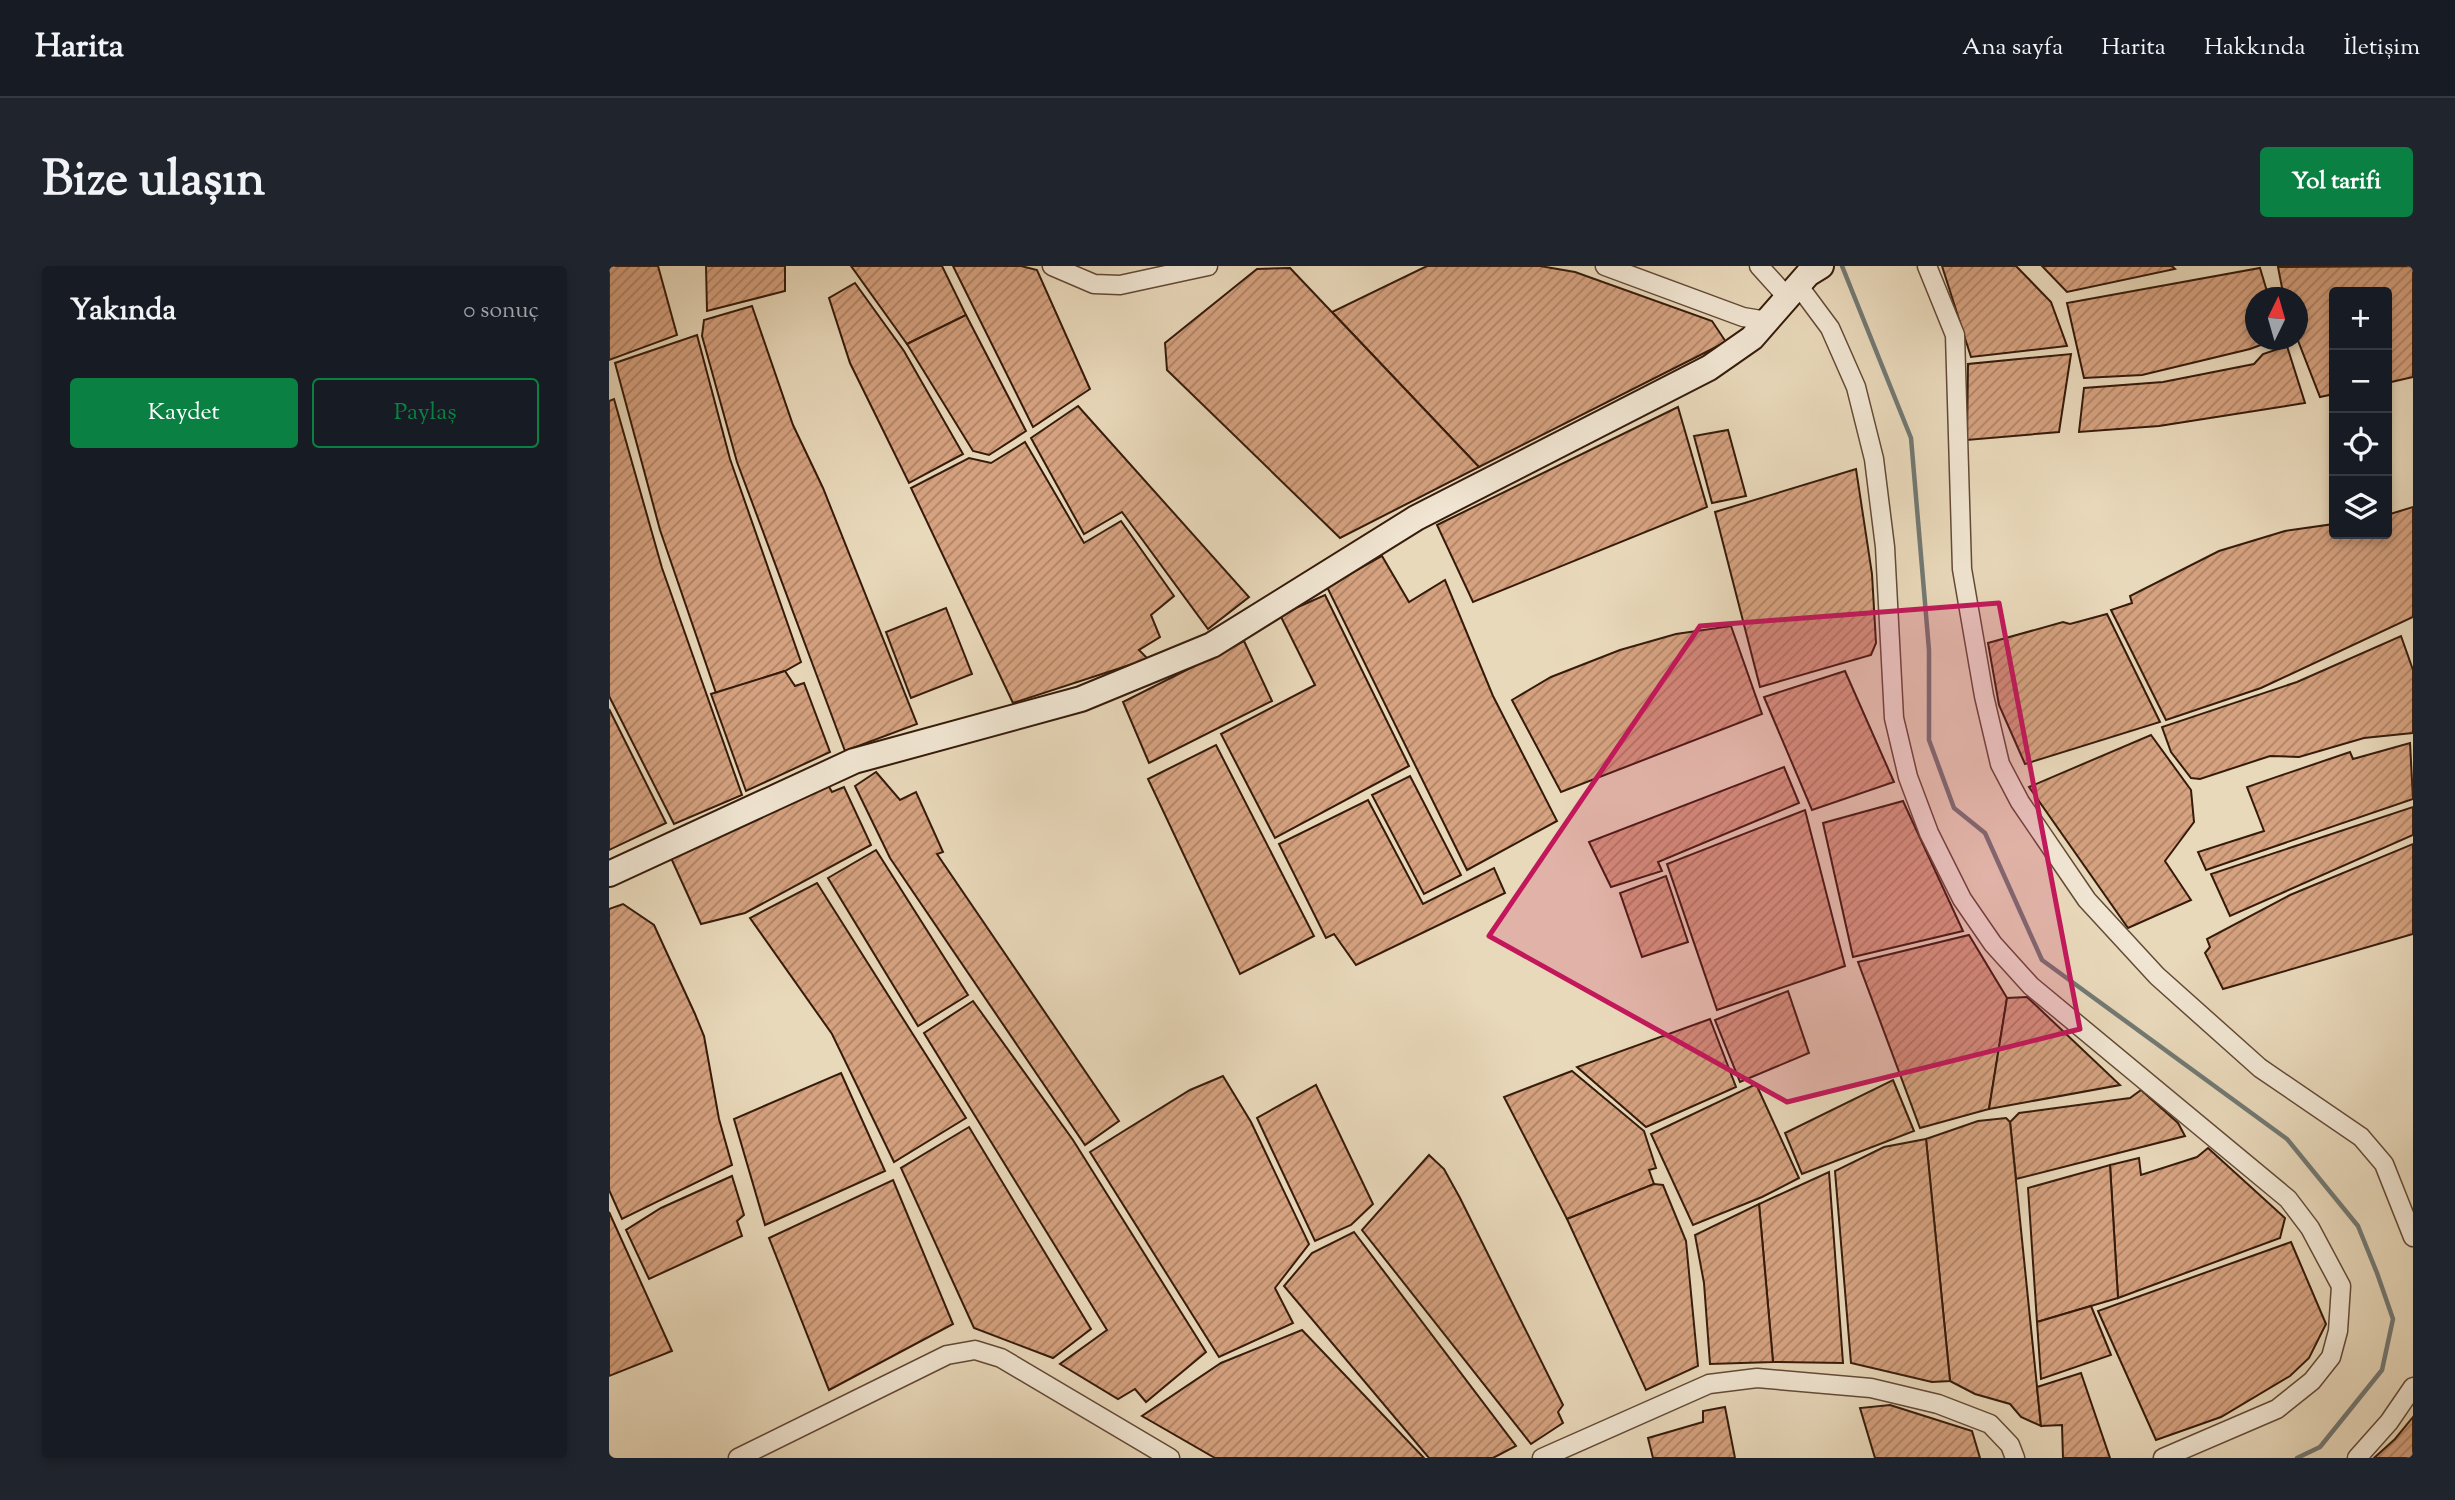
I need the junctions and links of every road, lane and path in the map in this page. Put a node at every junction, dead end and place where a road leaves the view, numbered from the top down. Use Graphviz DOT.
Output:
graph roads {
  1 [pos="1052,266"];
  2 [pos="1208,266"];
  3 [pos="1605,266"];
  4 [pos="1759,266"];
  5 [pos="1927,266"];
  6 [pos="1804,280"];
  7 [pos="1767,321"];
  8 [pos="609,874"];
  9 [pos="2413,1237"];
  10 [pos="2413,1387"];
  11 [pos="738,1458"];
  12 [pos="1170,1458"];
  13 [pos="1542,1458"];
  14 [pos="2015,1458"];
  15 [pos="2163,1458"];
  16 [pos="2357,1458"];
  1 -- 2 [label="street"];
  3 -- 7 [label="street"];
  4 -- 6 [label="street"];
  5 -- 9 [label="street"];
  6 -- 7 [label="street"];
  6 -- 15 [label="street"];
  7 -- 8 [label="street"];
  10 -- 16 [label="street"];
  11 -- 12 [label="street"];
  13 -- 14 [label="street"];
}
